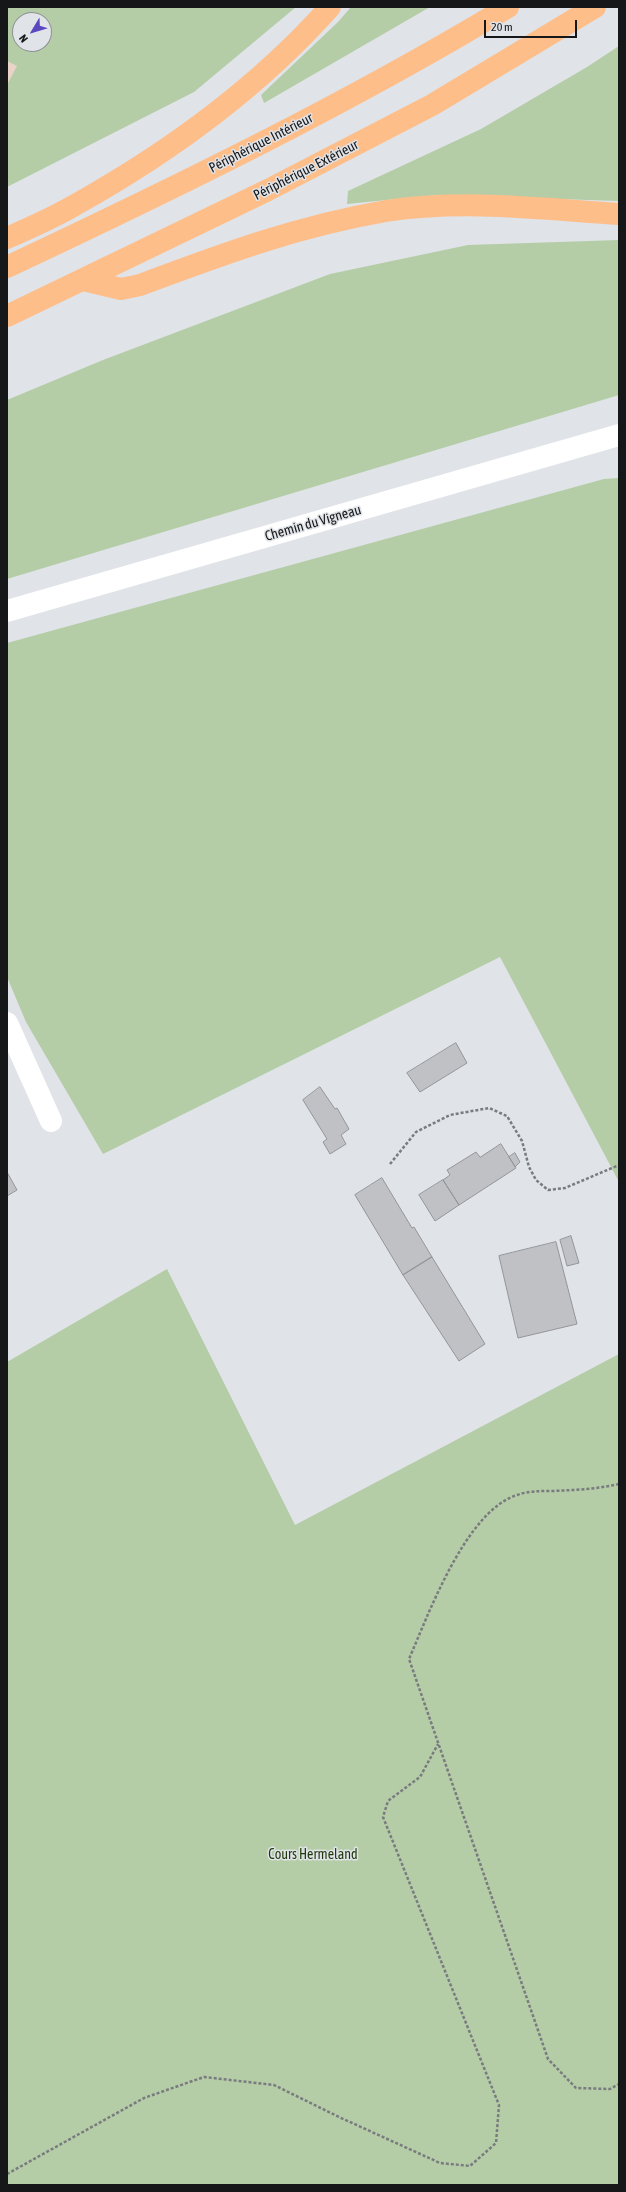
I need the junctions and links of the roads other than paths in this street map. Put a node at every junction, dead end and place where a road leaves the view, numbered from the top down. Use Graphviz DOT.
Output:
graph roads {
  1 [pos="330,7"];
  2 [pos="508,7"];
  3 [pos="595,7"];
  4 [pos="619,214"];
  5 [pos="7,238"];
  6 [pos="7,267"];
  7 [pos="83,280"];
  8 [pos="7,316"];
  9 [pos="619,434"];
  10 [pos="7,611"];
  11 [pos="7,1023"];
  12 [pos="51,1121"];
  1 -- 5 [label="highway"];
  2 -- 6 [label="highway, Périphérique Intérieur"];
  3 -- 7 [label="highway, Périphérique Extérieur"];
  4 -- 7 [label="highway"];
  7 -- 8 [label="highway, Périphérique Extérieur"];
  9 -- 10 [label="street, Chemin du Vigneau"];
  11 -- 12 [label="street"];
}
